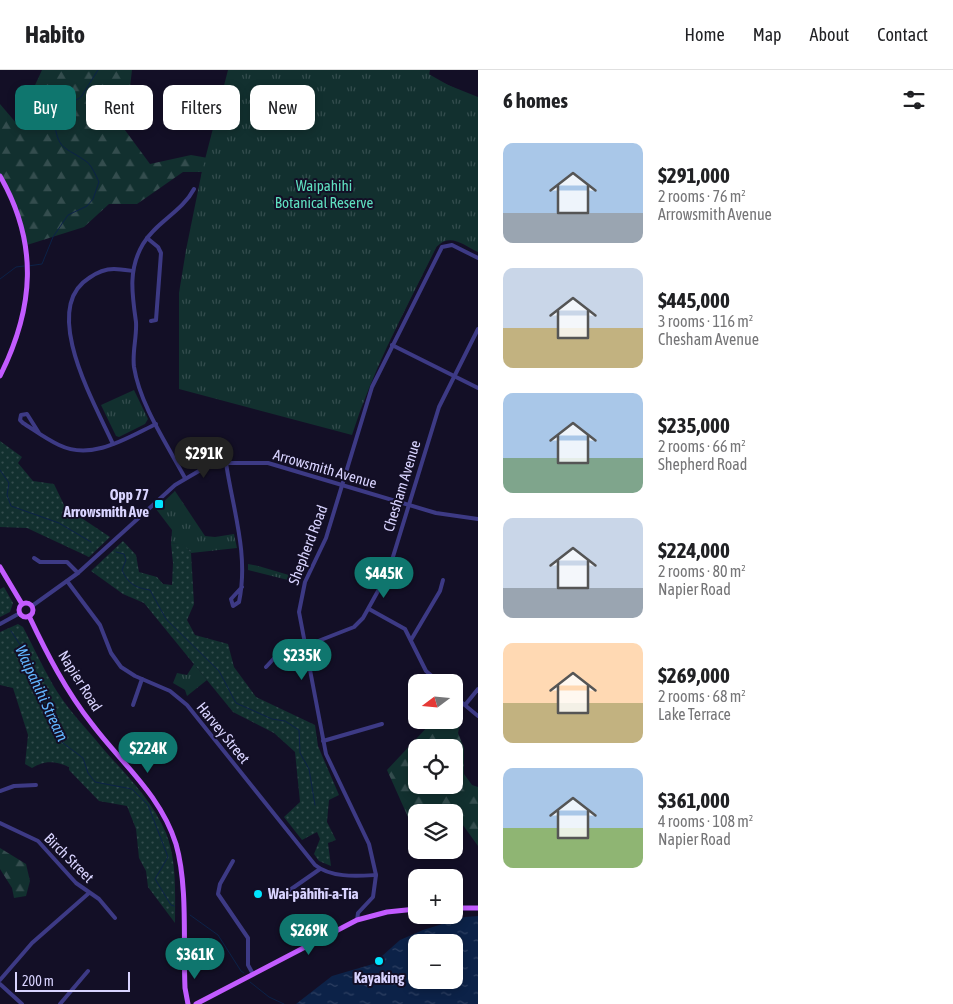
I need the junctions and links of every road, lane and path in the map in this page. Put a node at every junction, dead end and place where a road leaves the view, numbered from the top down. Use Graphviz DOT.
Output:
graph roads {
  1 [pos="0,176"];
  2 [pos="194,188"];
  3 [pos="147,238"];
  4 [pos="478,258"];
  5 [pos="133,271"];
  6 [pos="156,321"];
  7 [pos="478,329"];
  8 [pos="392,345"];
  9 [pos="0,376"];
  10 [pos="454,376"];
  11 [pos="478,388"];
  12 [pos="156,424"];
  13 [pos="39,433"];
  14 [pos="113,444"];
  15 [pos="226,463"];
  16 [pos="185,478"];
  17 [pos="342,485"];
  18 [pos="408,505"];
  19 [pos="478,519"];
  20 [pos="34,558"];
  21 [pos="0,568"];
  22 [pos="78,573"];
  23 [pos="443,580"];
  24 [pos="67,581"];
  25 [pos="242,587"];
  26 [pos="22,604"];
  27 [pos="32,606"];
  28 [pos="369,609"];
  29 [pos="20,613"];
  30 [pos="29,616"];
  31 [pos="0,624"];
  32 [pos="411,640"];
  33 [pos="305,647"];
  34 [pos="266,667"];
  35 [pos="430,674"];
  36 [pos="142,678"];
  37 [pos="478,689"];
  38 [pos="133,705"];
  39 [pos="465,705"];
  40 [pos="478,716"];
  41 [pos="382,724"];
  42 [pos="323,741"];
  43 [pos="36,786"];
  44 [pos="0,791"];
  45 [pos="0,823"];
  46 [pos="233,861"];
  47 [pos="320,868"];
  48 [pos="376,875"];
  49 [pos="287,892"];
  50 [pos="89,893"];
  51 [pos="463,908"];
  52 [pos="478,908"];
  53 [pos="408,910"];
  54 [pos="115,918"];
  55 [pos="357,920"];
  56 [pos="88,971"];
  57 [pos="253,974"];
  58 [pos="0,980"];
  59 [pos="0,984"];
  60 [pos="22,1004"];
  61 [pos="60,1004"];
  62 [pos="188,1004"];
  63 [pos="196,1004"];
  1 -- 9 [label="main road"];
  2 -- 3 [label="street"];
  3 -- 5 [label="street"];
  3 -- 6 [label="street"];
  4 -- 8 [label="street, Shepherd Road"];
  5 -- 12 [label="street"];
  5 -- 14 [label="street"];
  7 -- 10 [label="street, Chesham Avenue"];
  8 -- 10 [label="street"];
  8 -- 17 [label="street, Shepherd Road"];
  10 -- 11 [label="street"];
  10 -- 18 [label="street, Chesham Avenue"];
  12 -- 14 [label="street"];
  12 -- 16 [label="street"];
  13 -- 13 [label="street"];
  13 -- 14 [label="street"];
  15 -- 16 [label="street, Arrowsmith Avenue"];
  15 -- 17 [label="street, Arrowsmith Avenue"];
  15 -- 25 [label="street"];
  16 -- 22 [label="street, Arrowsmith Avenue"];
  17 -- 18 [label="street, Arrowsmith Avenue"];
  17 -- 33 [label="street, Shepherd Road"];
  18 -- 19 [label="street, Arrowsmith Avenue"];
  18 -- 28 [label="street, Chesham Avenue"];
  20 -- 22 [label="street"];
  21 -- 26 [label="main road"];
  22 -- 24 [label="street, Arrowsmith Avenue"];
  23 -- 32 [label="street"];
  24 -- 27 [label="street, Arrowsmith Avenue"];
  24 -- 36 [label="street, Harvey Street"];
  25 -- 25 [label="street"];
  26 -- 27 [label="main road"];
  26 -- 29 [label="main road"];
  27 -- 30 [label="main road"];
  28 -- 32 [label="street"];
  28 -- 33 [label="street, Chesham Avenue"];
  29 -- 30 [label="main road"];
  29 -- 31 [label="street"];
  30 -- 62 [label="main road, Napier Road"];
  32 -- 35 [label="street"];
  33 -- 34 [label="street, Chesham Avenue"];
  33 -- 42 [label="street, Shepherd Road"];
  36 -- 38 [label="street"];
  36 -- 47 [label="street, Harvey Street"];
  37 -- 39 [label="street"];
  39 -- 40 [label="street"];
  41 -- 42 [label="street"];
  42 -- 48 [label="street, Shepherd Road"];
  43 -- 44 [label="street"];
  45 -- 50 [label="street, Birch Street"];
  46 -- 57 [label="street"];
  47 -- 48 [label="street"];
  47 -- 49 [label="street"];
  48 -- 55 [label="street, Shepherd Road"];
  50 -- 54 [label="street, Birch Street"];
  50 -- 58 [label="street"];
  51 -- 52 [label="main road"];
  53 -- 55 [label="main road"];
  55 -- 57 [label="main road"];
  56 -- 61 [label="street"];
  57 -- 63 [label="main road"];
  59 -- 60 [label="street"];
}
